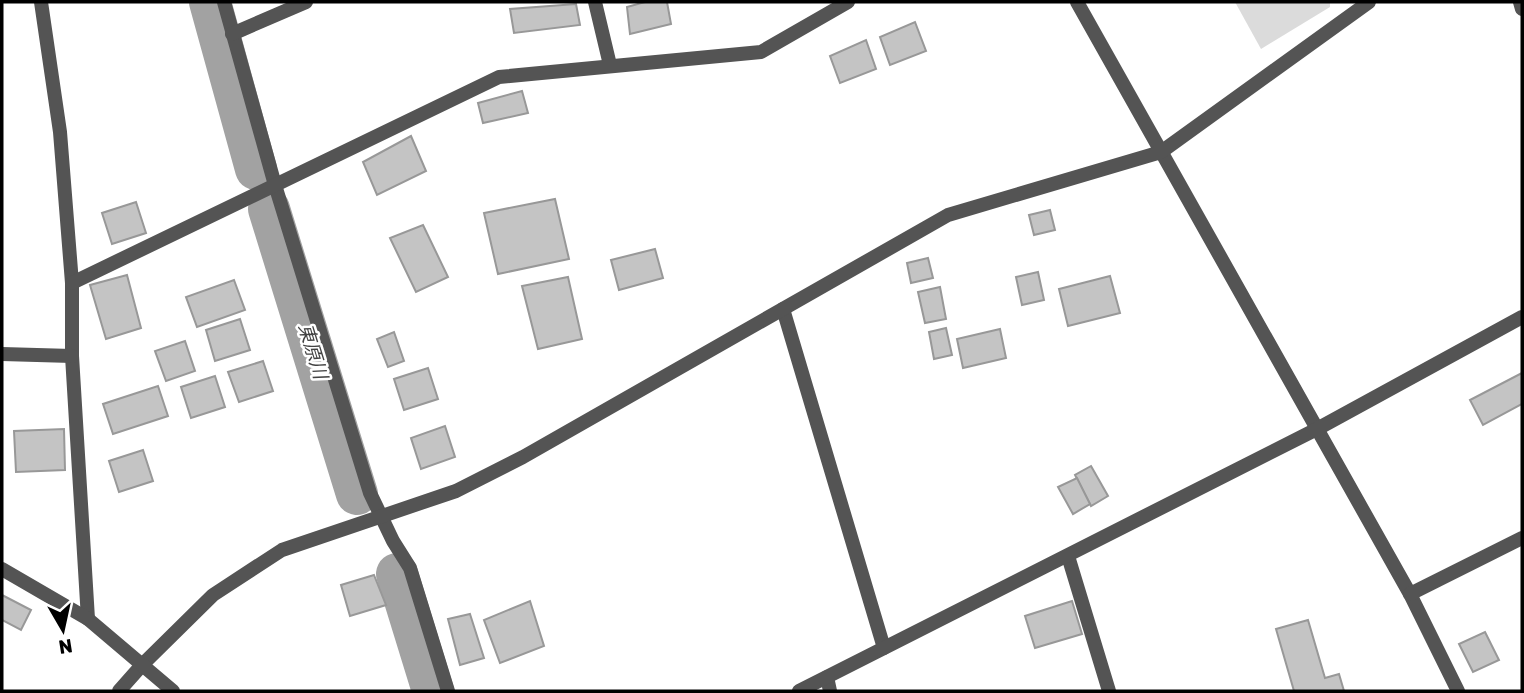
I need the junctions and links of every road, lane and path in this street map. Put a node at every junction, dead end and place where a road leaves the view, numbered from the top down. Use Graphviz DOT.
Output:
graph roads {
  1 [pos="41,2"];
  2 [pos="224,2"];
  3 [pos="306,2"];
  4 [pos="595,2"];
  5 [pos="848,2"];
  6 [pos="1077,2"];
  7 [pos="1369,2"];
  8 [pos="1520,2"];
  9 [pos="1522,9"];
  10 [pos="232,34"];
  11 [pos="610,65"];
  12 [pos="1161,152"];
  13 [pos="275,185"];
  14 [pos="72,283"];
  15 [pos="783,309"];
  16 [pos="1522,317"];
  17 [pos="2,354"];
  18 [pos="72,356"];
  19 [pos="1317,429"];
  20 [pos="381,518"];
  21 [pos="1522,538"];
  22 [pos="1068,556"];
  23 [pos="2,569"];
  24 [pos="1410,594"];
  25 [pos="88,619"];
  26 [pos="884,648"];
  27 [pos="142,665"];
  28 [pos="829,684"];
  29 [pos="119,691"];
  30 [pos="173,691"];
  31 [pos="448,691"];
  32 [pos="799,691"];
  33 [pos="1109,691"];
  34 [pos="1458,691"];
  1 -- 14 [label="street"];
  2 -- 10 [label="street"];
  3 -- 10 [label="street"];
  4 -- 11 [label="street"];
  5 -- 11 [label="street"];
  6 -- 12 [label="street"];
  7 -- 12 [label="street"];
  8 -- 9 [label="street"];
  10 -- 13 [label="street"];
  11 -- 13 [label="street"];
  12 -- 15 [label="street"];
  12 -- 19 [label="street"];
  13 -- 14 [label="street"];
  13 -- 20 [label="street"];
  14 -- 18 [label="street"];
  15 -- 20 [label="street"];
  15 -- 26 [label="street"];
  16 -- 19 [label="street"];
  17 -- 18 [label="street"];
  18 -- 25 [label="street"];
  19 -- 22 [label="street"];
  19 -- 24 [label="street"];
  20 -- 27 [label="street"];
  20 -- 31 [label="street"];
  21 -- 24 [label="street"];
  22 -- 26 [label="street"];
  22 -- 33 [label="street"];
  23 -- 25 [label="street"];
  24 -- 34 [label="street"];
  25 -- 27 [label="street"];
  26 -- 28 [label="street"];
  27 -- 29 [label="street"];
  27 -- 30 [label="street"];
  28 -- 32 [label="street"];
}
